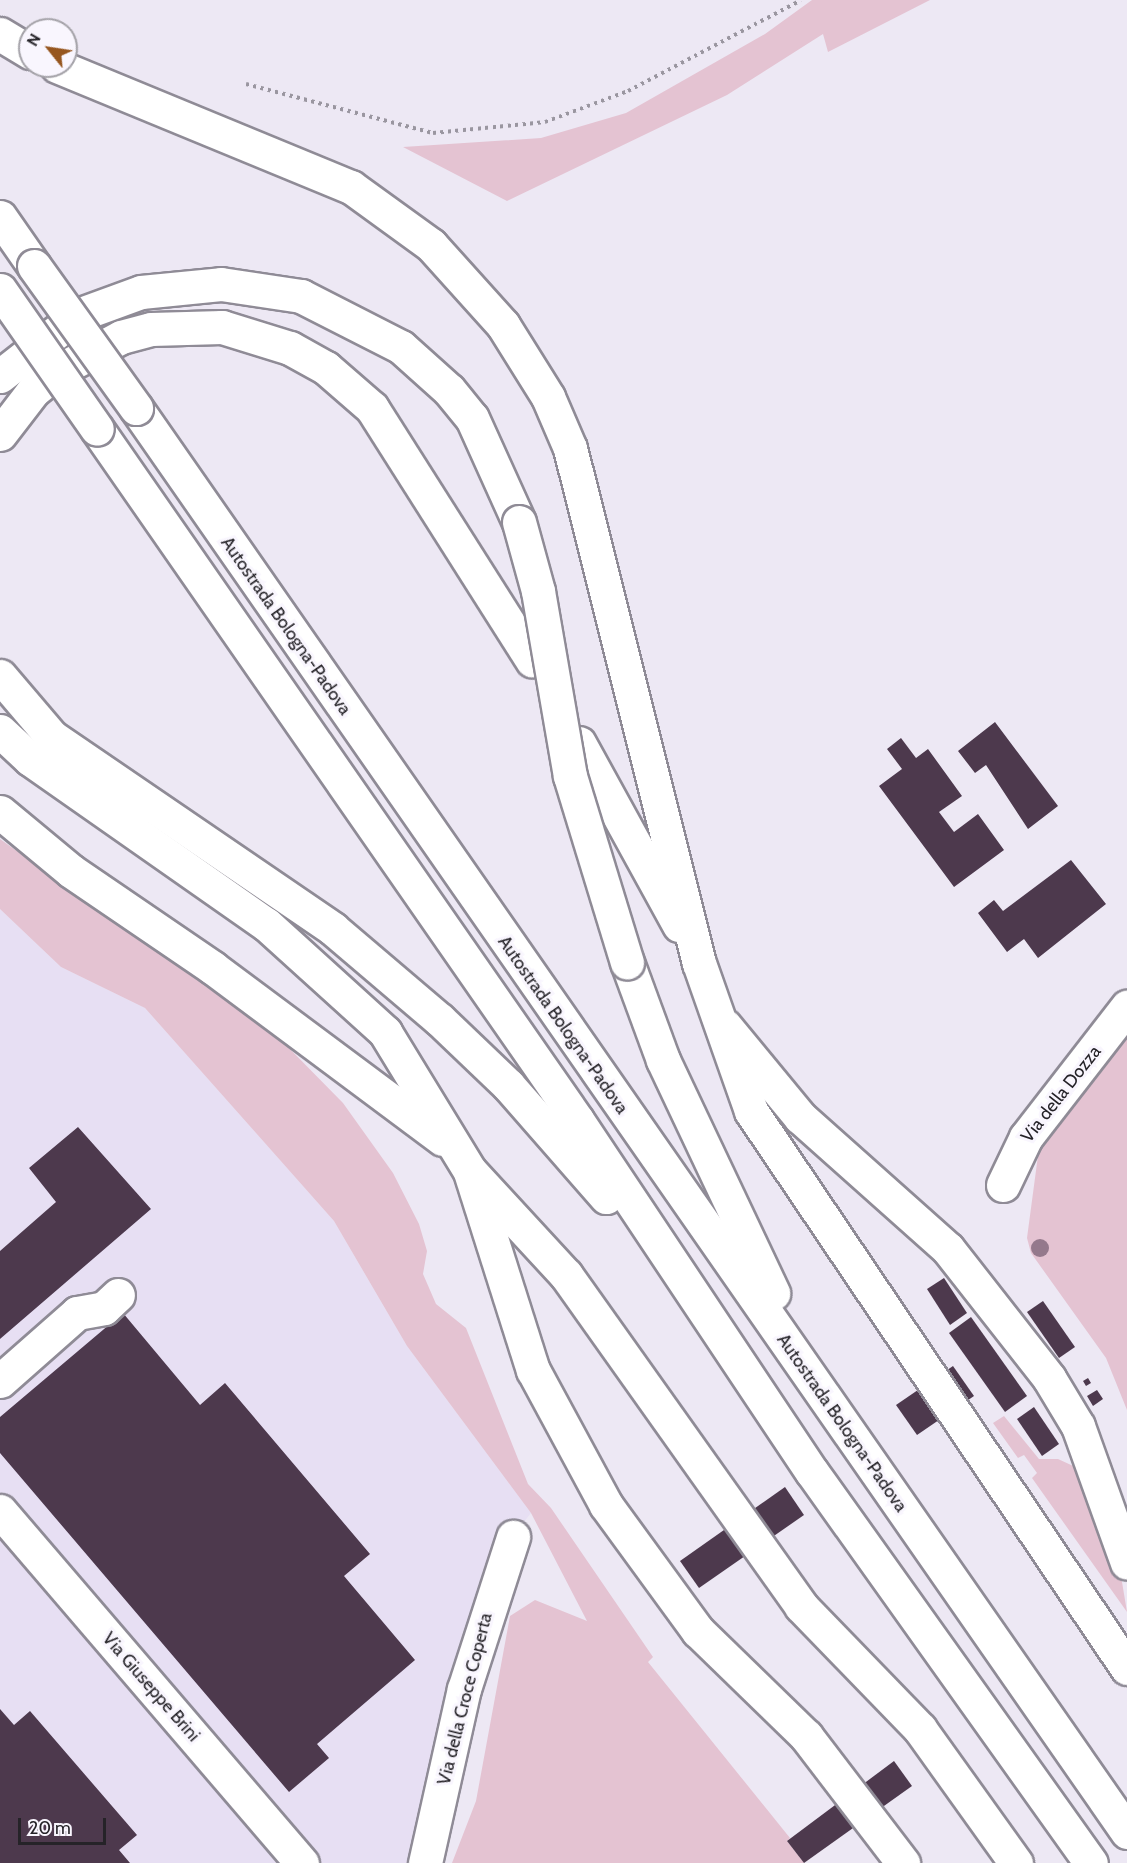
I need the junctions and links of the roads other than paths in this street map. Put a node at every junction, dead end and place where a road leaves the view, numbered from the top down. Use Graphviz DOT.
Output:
graph roads {
  1 [pos="0,34"];
  2 [pos="18,45"];
  3 [pos="78,75"];
  4 [pos="0,217"];
  5 [pos="0,290"];
  6 [pos="0,376"];
  7 [pos="0,434"];
  8 [pos="532,660"];
  9 [pos="0,675"];
  10 [pos="0,731"];
  11 [pos="579,743"];
  12 [pos="0,812"];
  13 [pos="699,963"];
  14 [pos="712,1002"];
  15 [pos="1127,1007"];
  16 [pos="463,1162"];
  17 [pos="1003,1185"];
  18 [pos="118,1295"];
  19 [pos="0,1381"];
  20 [pos="846,1426"];
  21 [pos="812,1472"];
  22 [pos="0,1511"];
  23 [pos="513,1537"];
  24 [pos="1127,1563"];
  25 [pos="1127,1668"];
  26 [pos="1127,1832"];
  27 [pos="302,1863"];
  28 [pos="425,1863"];
  29 [pos="903,1863"];
  30 [pos="1016,1863"];
  31 [pos="1091,1863"];
  1 -- 2 [label="main road"];
  3 -- 13 [label="main road"];
  4 -- 20 [label="main road, Autostrada Bologna-Padova, bridge"];
  5 -- 21 [label="main road, bridge"];
  6 -- 20 [label="main road, bridge"];
  7 -- 8 [label="main road"];
  9 -- 21 [label="main road"];
  10 -- 16 [label="main road"];
  11 -- 13 [label="main road"];
  12 -- 16 [label="main road"];
  13 -- 14 [label="main road"];
  14 -- 24 [label="main road"];
  14 -- 25 [label="main road"];
  15 -- 17 [label="main road, Via della Dozza"];
  16 -- 29 [label="main road"];
  16 -- 30 [label="main road"];
  18 -- 19 [label="main road"];
  20 -- 26 [label="main road, Autostrada Bologna-Padova"];
  21 -- 31 [label="main road"];
  22 -- 27 [label="main road, Via Giuseppe Brini"];
  23 -- 28 [label="main road, Via della Croce Coperta"];
}
